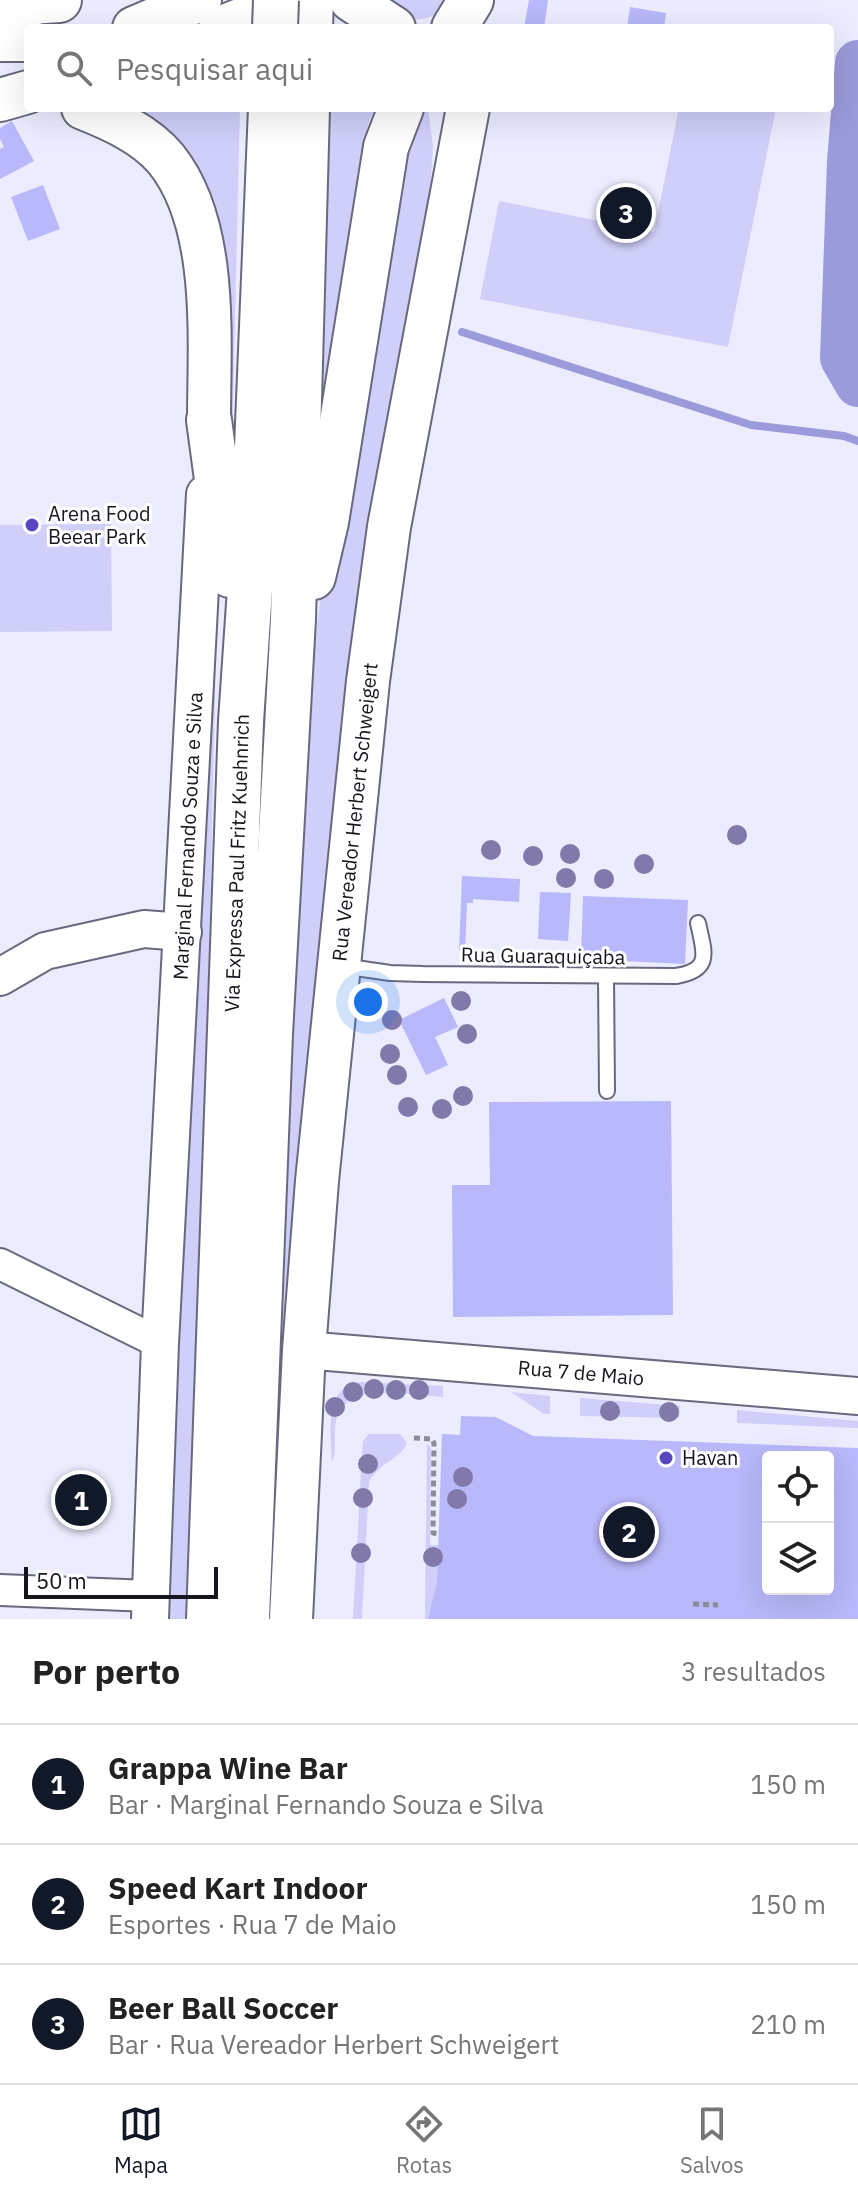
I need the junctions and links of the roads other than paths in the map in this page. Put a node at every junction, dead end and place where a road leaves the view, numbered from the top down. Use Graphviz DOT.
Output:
graph roads {
  1 [pos="59,0"];
  2 [pos="200,0"];
  3 [pos="276,0"];
  4 [pos="290,0"];
  5 [pos="311,0"];
  6 [pos="351,0"];
  7 [pos="471,0"];
  8 [pos="488,0"];
  9 [pos="0,4"];
  10 [pos="143,24"];
  11 [pos="230,24"];
  12 [pos="275,24"];
  13 [pos="310,24"];
  14 [pos="388,24"];
  15 [pos="456,24"];
  16 [pos="483,24"];
  17 [pos="0,40"];
  18 [pos="24,40"];
  19 [pos="93,112"];
  20 [pos="271,112"];
  21 [pos="307,112"];
  22 [pos="399,112"];
  23 [pos="447,112"];
  24 [pos="467,112"];
  25 [pos="457,164"];
  26 [pos="209,420"];
  27 [pos="293,619"];
  28 [pos="241,721"];
  29 [pos="698,923"];
  30 [pos="183,932"];
  31 [pos="338,966"];
  32 [pos="0,977"];
  33 [pos="606,977"];
  34 [pos="607,1091"];
  35 [pos="0,1264"];
  36 [pos="160,1343"];
  37 [pos="304,1350"];
  38 [pos="858,1396"];
  39 [pos="0,1590"];
  40 [pos="150,1608"];
  41 [pos="209,1619"];
  42 [pos="247,1619"];
  43 [pos="291,1619"];
  1 -- 9 [label="main road"];
  2 -- 10 [label="main road"];
  3 -- 12 [label="main road, bridge"];
  4 -- 11 [label="main road"];
  5 -- 13 [label="main road"];
  6 -- 14 [label="main road"];
  7 -- 15 [label="main road"];
  8 -- 16 [label="main road"];
  17 -- 18 [label="main road"];
  19 -- 26 [label="main road, Marginal Fernando Souza e Silva"];
  20 -- 28 [label="main road, Via Expressa Paul Fritz Kuehnrich"];
  21 -- 27 [label="main road, Via Expressa Paul Fritz Kuehnrich"];
  22 -- 27 [label="main road"];
  23 -- 25 [label="main road"];
  24 -- 25 [label="main road, Rua Vereador Herbert Schweigert"];
  25 -- 31 [label="main road, Rua Vereador Herbert Schweigert"];
  26 -- 28 [label="main road"];
  26 -- 30 [label="street, Marginal Fernando Souza e Silva"];
  27 -- 42 [label="main road, Via Expressa Paul Fritz Kuehnrich"];
  28 -- 41 [label="main road, Via Expressa Paul Fritz Kuehnrich"];
  29 -- 33 [label="lane, Rua Guaraquiçaba"];
  30 -- 32 [label="street"];
  30 -- 36 [label="street, Marginal Fernando Souza e Silva"];
  31 -- 33 [label="lane, Rua Guaraquiçaba"];
  31 -- 37 [label="main road, Rua Vereador Herbert Schweigert"];
  33 -- 34 [label="lane"];
  35 -- 36 [label="street"];
  36 -- 40 [label="street, Marginal Fernando Souza e Silva"];
  37 -- 38 [label="street, Rua 7 de Maio"];
  37 -- 43 [label="main road, Rua Vereador Herbert Schweigert"];
  39 -- 40 [label="street"];
}
